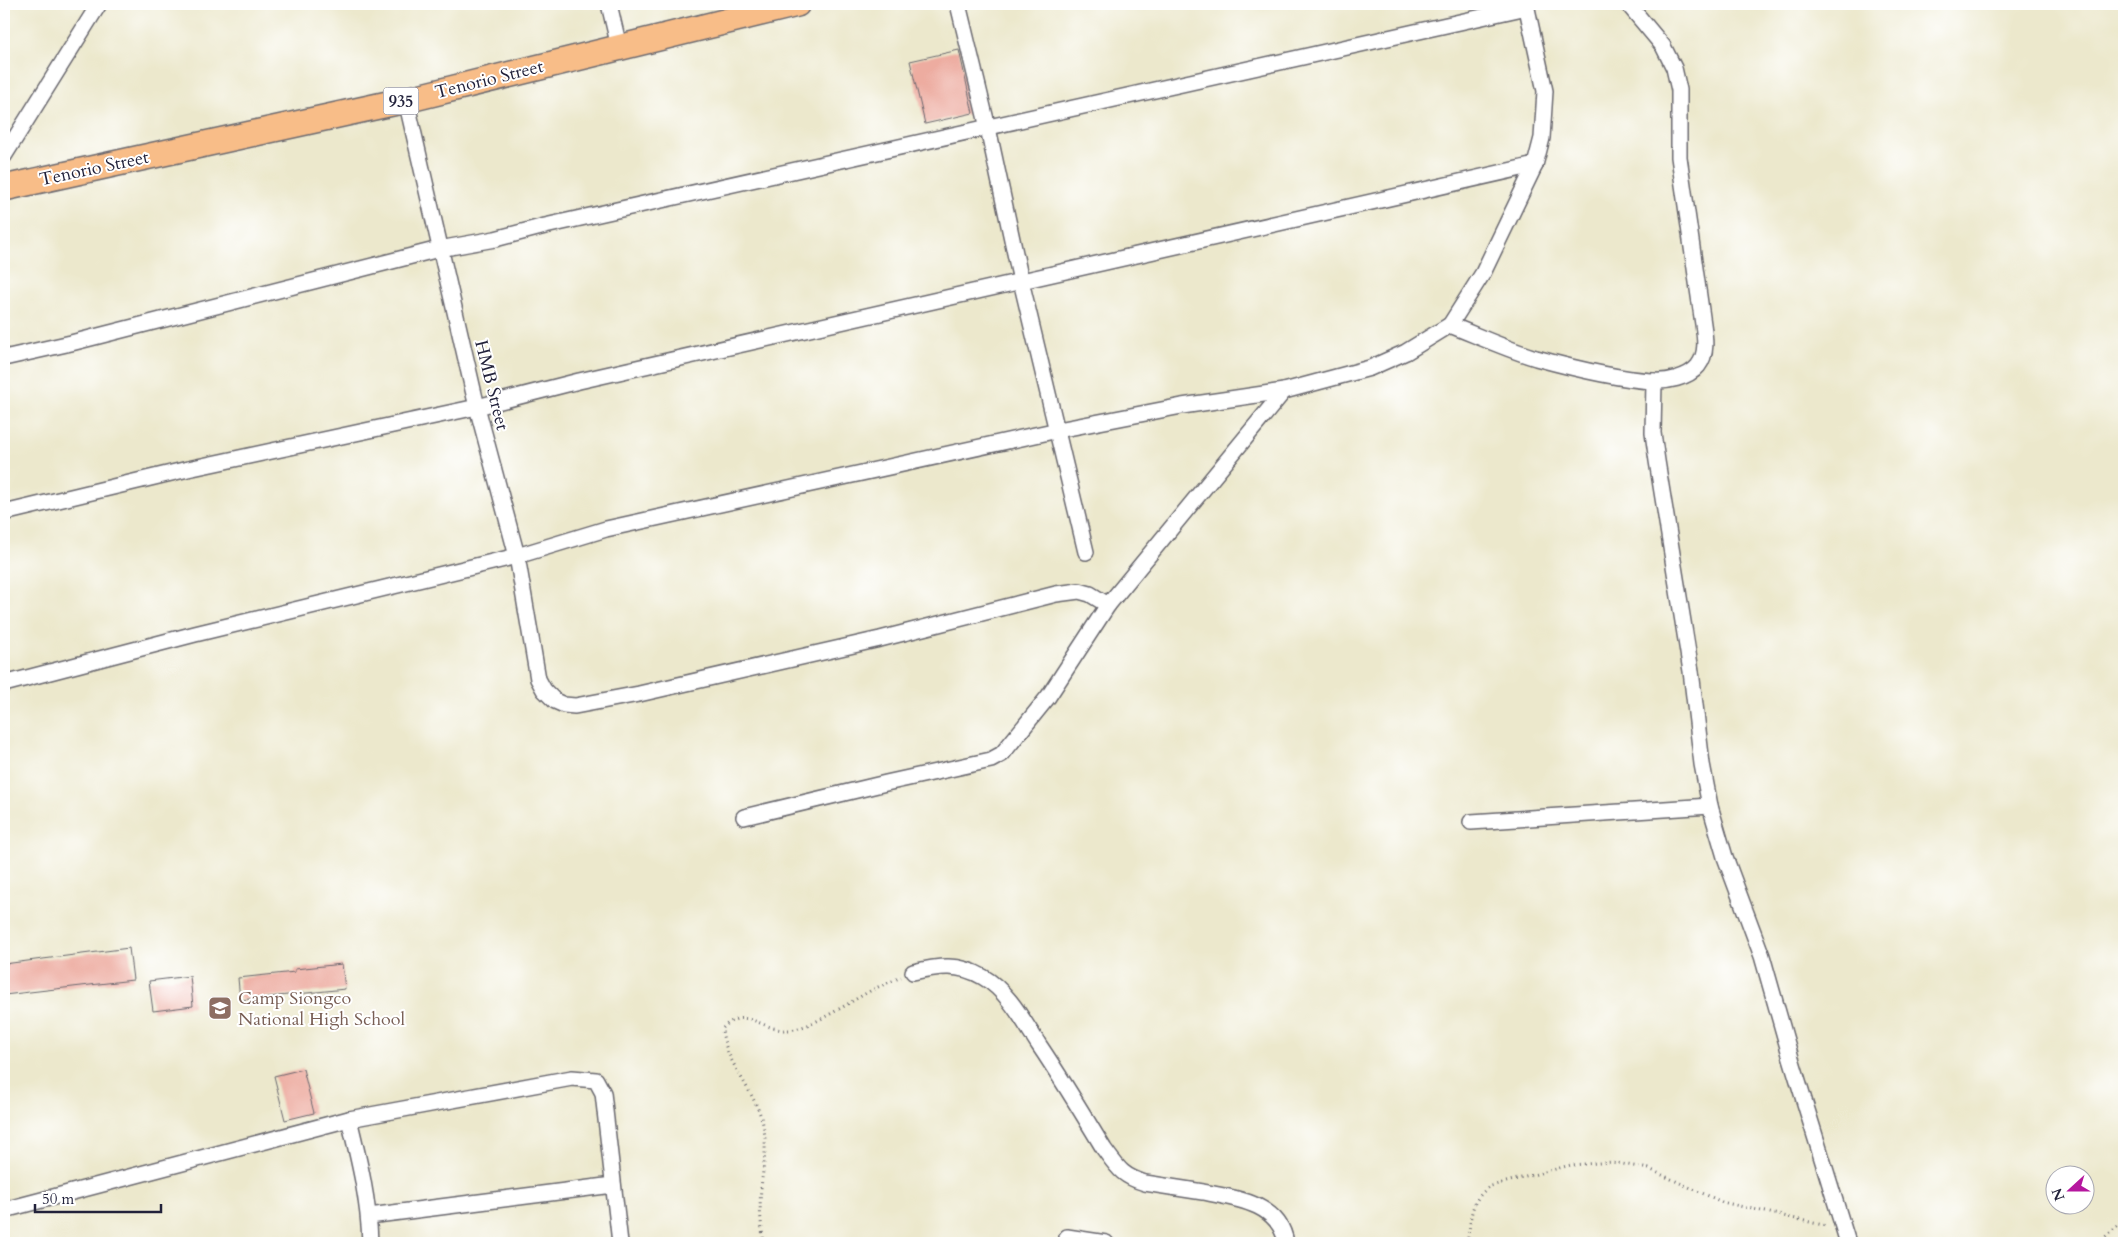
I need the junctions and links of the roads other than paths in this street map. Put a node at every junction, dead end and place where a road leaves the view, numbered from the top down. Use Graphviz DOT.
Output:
graph roads {
  1 [pos="99,4"];
  2 [pos="609,4"];
  3 [pos="797,4"];
  4 [pos="958,4"];
  5 [pos="1628,4"];
  6 [pos="1527,5"];
  7 [pos="619,47"];
  8 [pos="406,100"];
  9 [pos="988,128"];
  10 [pos="4,156"];
  11 [pos="1535,165"];
  12 [pos="4,188"];
  13 [pos="439,249"];
  14 [pos="1021,281"];
  15 [pos="1450,325"];
  16 [pos="4,358"];
  17 [pos="1654,381"];
  18 [pos="1284,391"];
  19 [pos="477,407"];
  20 [pos="1058,430"];
  21 [pos="4,513"];
  22 [pos="1086,552"];
  23 [pos="517,556"];
  24 [pos="1108,605"];
  25 [pos="4,684"];
  26 [pos="1710,806"];
  27 [pos="744,817"];
  28 [pos="1471,822"];
  29 [pos="913,972"];
  30 [pos="349,1119"];
  31 [pos="613,1185"];
  32 [pos="4,1210"];
  33 [pos="369,1216"];
  34 [pos="1067,1237"];
  35 [pos="370,1243"];
  36 [pos="620,1243"];
  37 [pos="1106,1243"];
  38 [pos="1286,1243"];
  39 [pos="1848,1243"];
  1 -- 10 [label="street"];
  2 -- 7 [label="street"];
  3 -- 7 [label="main road, Tenorio Street / 935"];
  4 -- 9 [label="street"];
  5 -- 17 [label="street"];
  6 -- 9 [label="street"];
  6 -- 11 [label="street"];
  7 -- 8 [label="main road, Tenorio Street / 935"];
  8 -- 12 [label="main road, Tenorio Street / 935"];
  8 -- 13 [label="street, HMB Street"];
  9 -- 13 [label="street"];
  9 -- 14 [label="street"];
  11 -- 14 [label="street"];
  11 -- 15 [label="street"];
  13 -- 16 [label="street"];
  13 -- 19 [label="street, HMB Street"];
  14 -- 19 [label="street"];
  14 -- 20 [label="street"];
  15 -- 17 [label="street"];
  15 -- 18 [label="street"];
  17 -- 26 [label="street"];
  18 -- 20 [label="street"];
  18 -- 24 [label="street"];
  19 -- 21 [label="street"];
  19 -- 23 [label="street, HMB Street"];
  20 -- 22 [label="street"];
  20 -- 23 [label="street"];
  23 -- 24 [label="street, HMB Street"];
  23 -- 25 [label="street"];
  24 -- 27 [label="street"];
  26 -- 28 [label="street"];
  26 -- 39 [label="street"];
  29 -- 38 [label="street"];
  30 -- 31 [label="street"];
  30 -- 32 [label="street"];
  30 -- 33 [label="street"];
  31 -- 33 [label="street"];
  31 -- 36 [label="street"];
  33 -- 35 [label="street"];
  34 -- 37 [label="street"];
}
